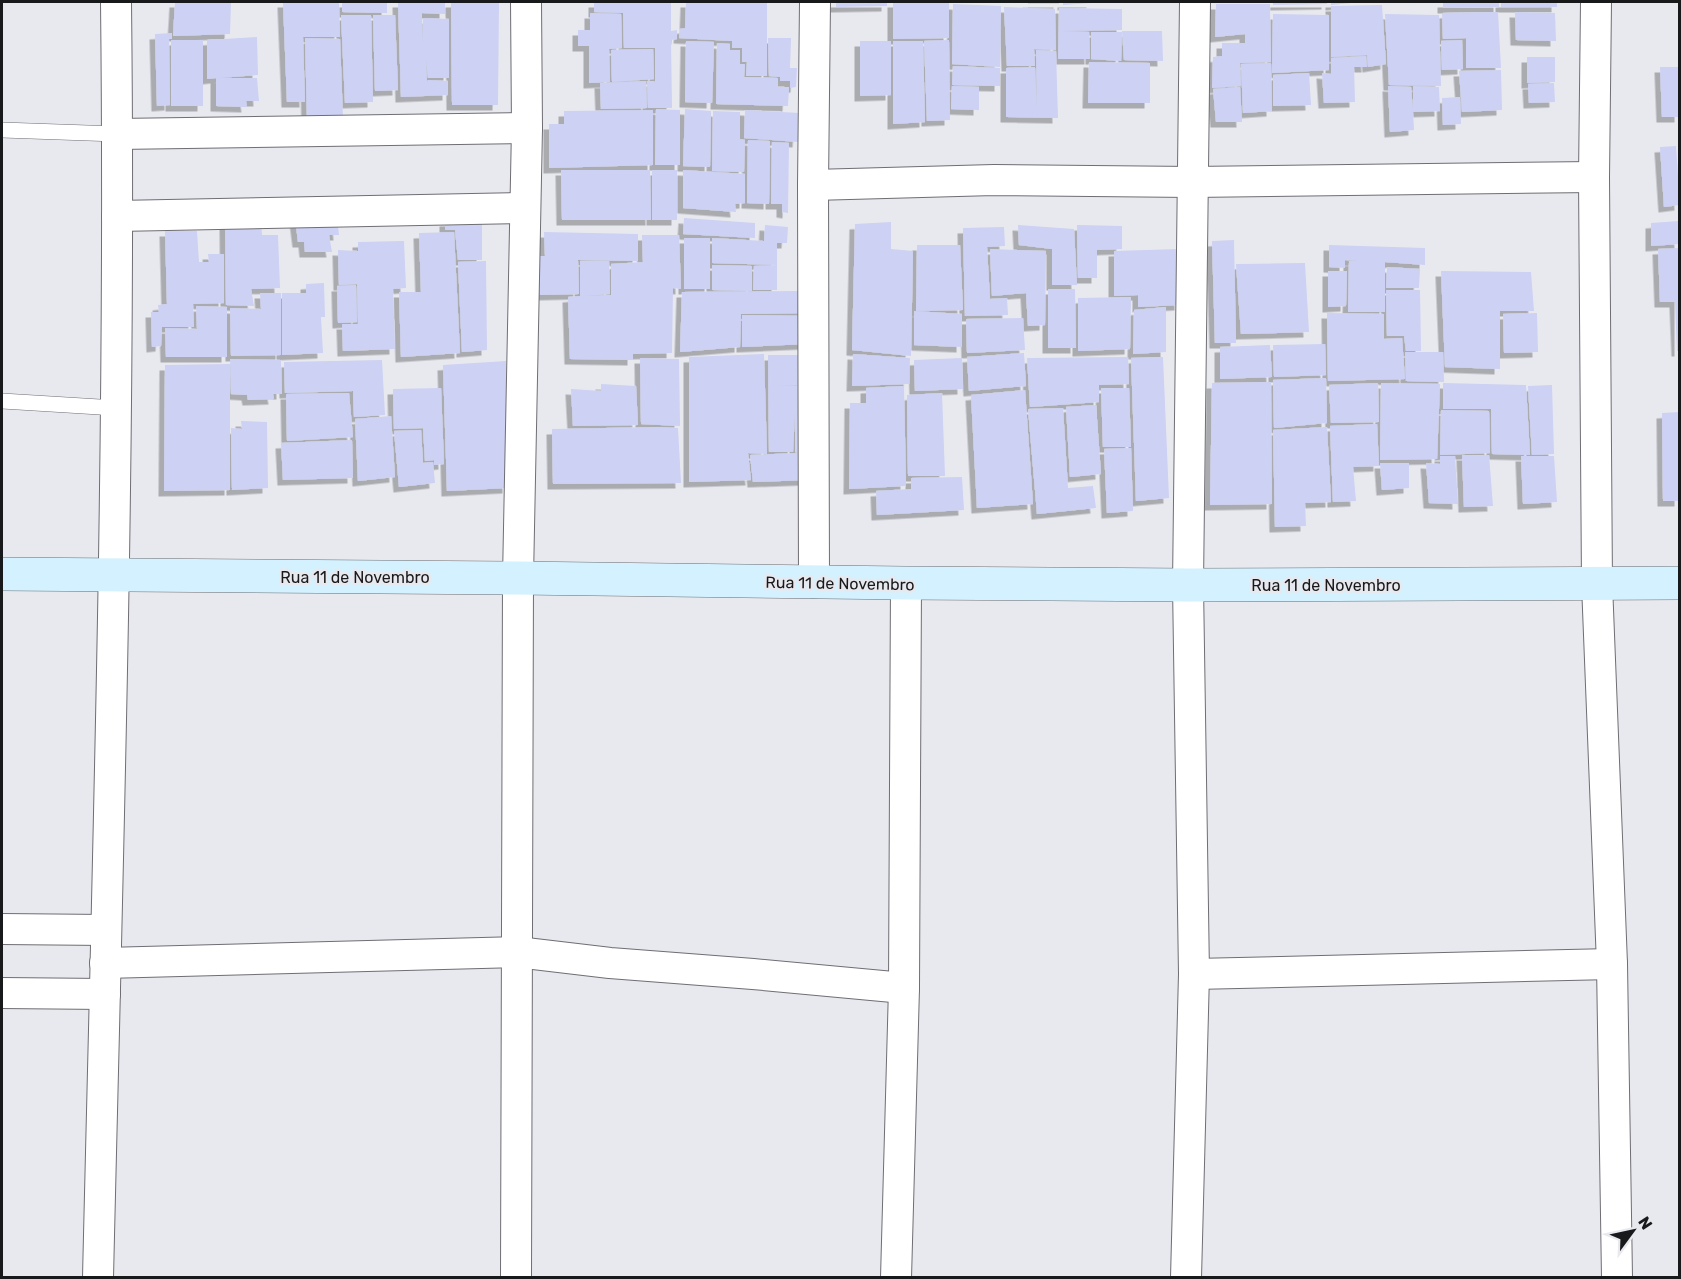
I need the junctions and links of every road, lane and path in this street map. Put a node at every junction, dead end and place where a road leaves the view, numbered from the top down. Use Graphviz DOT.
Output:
graph roads {
  1 [pos="116,2"];
  2 [pos="526,2"];
  3 [pos="815,2"];
  4 [pos="1195,2"];
  5 [pos="1596,2"];
  6 [pos="526,128"];
  7 [pos="2,130"];
  8 [pos="117,134"];
  9 [pos="1594,177"];
  10 [pos="1192,182"];
  11 [pos="813,185"];
  12 [pos="525,208"];
  13 [pos="117,216"];
  14 [pos="2,400"];
  15 [pos="116,408"];
  16 [pos="2,574"];
  17 [pos="115,575"];
  18 [pos="518,578"];
  19 [pos="814,583"];
  20 [pos="1680,583"];
  21 [pos="906,584"];
  22 [pos="1597,584"];
  23 [pos="1188,585"];
  24 [pos="2,929"];
  25 [pos="106,930"];
  26 [pos="517,952"];
  27 [pos="105,963"];
  28 [pos="1612,964"];
  29 [pos="1194,974"];
  30 [pos="904,988"];
  31 [pos="2,993"];
  32 [pos="105,994"];
  33 [pos="98,1278"];
  34 [pos="516,1278"];
  35 [pos="896,1278"];
  36 [pos="1186,1278"];
  37 [pos="1617,1278"];
  1 -- 8 [label="street"];
  2 -- 6 [label="street"];
  3 -- 11 [label="street"];
  4 -- 10 [label="street"];
  5 -- 9 [label="street"];
  6 -- 8 [label="street"];
  6 -- 12 [label="street"];
  7 -- 8 [label="lane"];
  8 -- 13 [label="street"];
  9 -- 10 [label="street"];
  9 -- 22 [label="street"];
  10 -- 11 [label="street"];
  10 -- 23 [label="street"];
  11 -- 19 [label="street"];
  12 -- 13 [label="street"];
  12 -- 18 [label="street"];
  13 -- 15 [label="street"];
  14 -- 15 [label="lane"];
  15 -- 17 [label="street"];
  16 -- 17 [label="main road, Rua 11 de Novembro"];
  17 -- 18 [label="main road, Rua 11 de Novembro"];
  17 -- 25 [label="street"];
  18 -- 19 [label="main road, Rua 11 de Novembro"];
  18 -- 26 [label="street"];
  19 -- 21 [label="main road, Rua 11 de Novembro"];
  20 -- 22 [label="main road, Rua 11 de Novembro"];
  21 -- 23 [label="main road, Rua 11 de Novembro"];
  21 -- 30 [label="street"];
  22 -- 23 [label="main road, Rua 11 de Novembro"];
  22 -- 28 [label="street"];
  23 -- 29 [label="street"];
  24 -- 25 [label="street"];
  25 -- 27 [label="street"];
  26 -- 27 [label="street"];
  26 -- 30 [label="street"];
  26 -- 34 [label="street"];
  27 -- 32 [label="street"];
  28 -- 29 [label="street"];
  28 -- 37 [label="street"];
  29 -- 36 [label="street"];
  30 -- 35 [label="street"];
  31 -- 32 [label="street"];
  32 -- 33 [label="street"];
}
